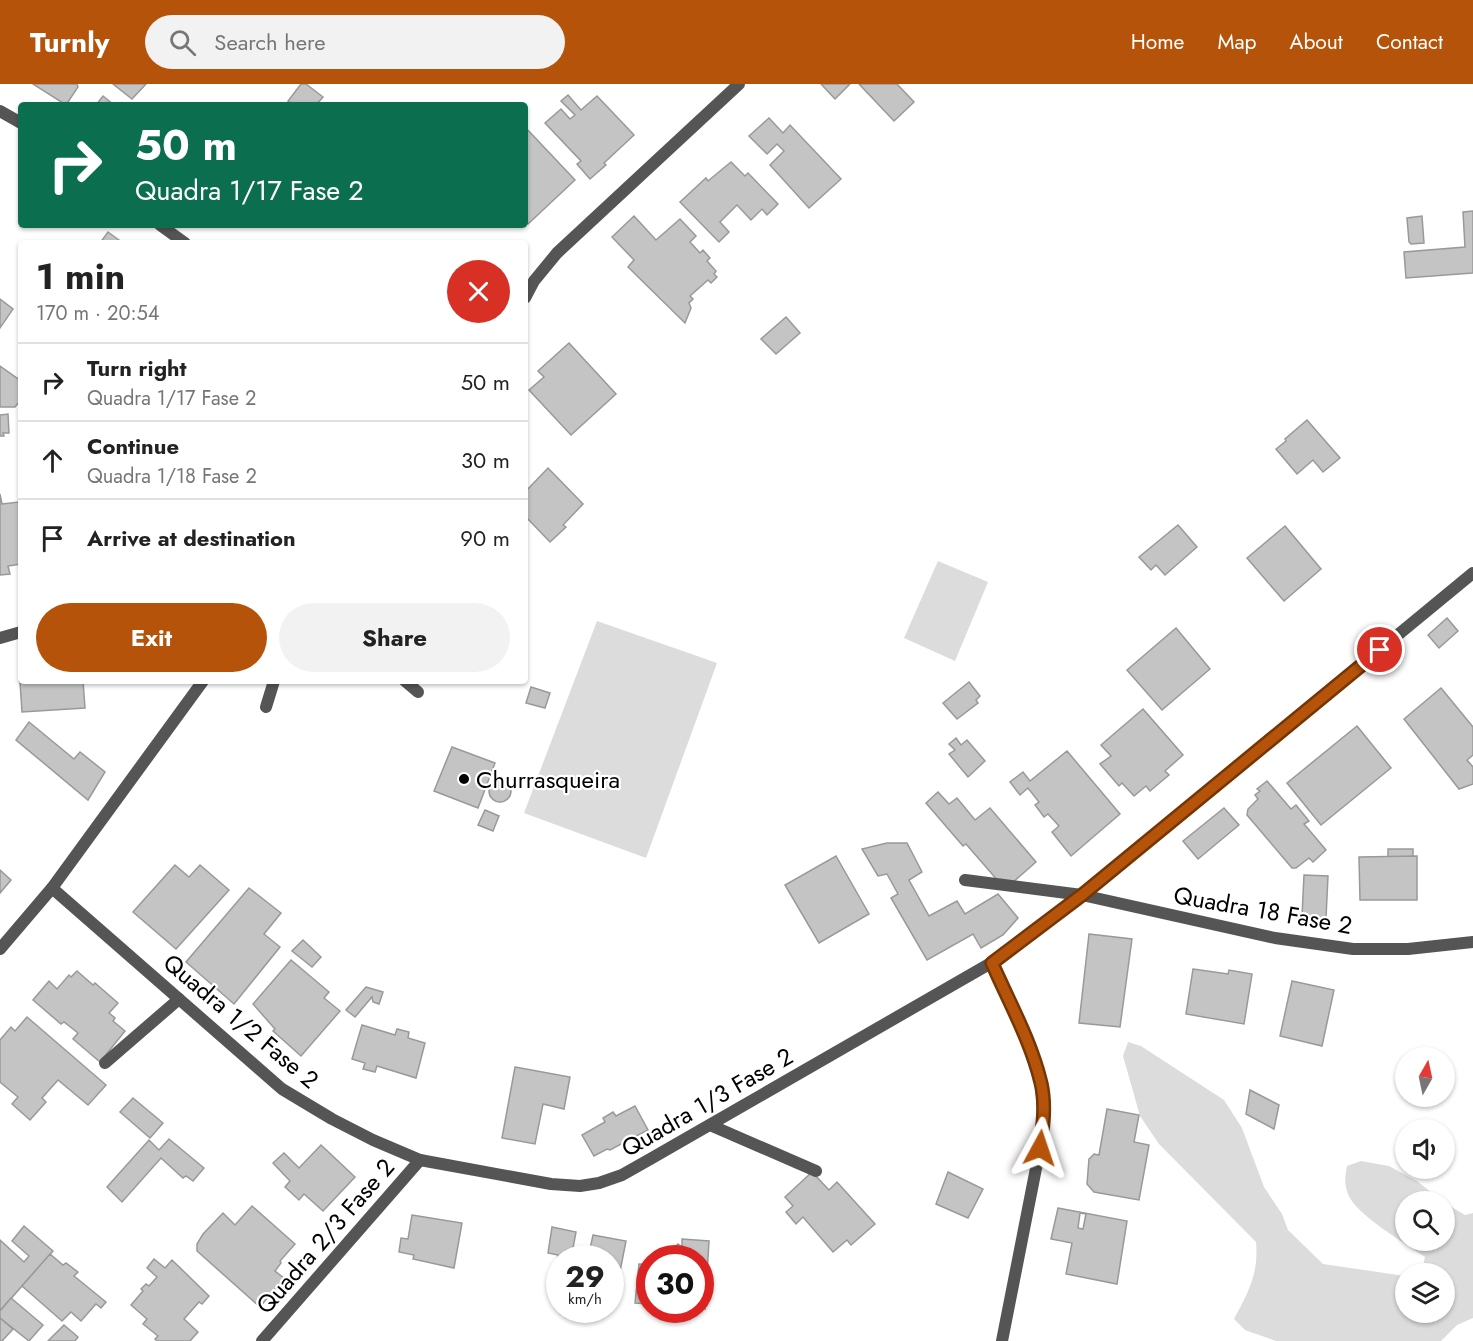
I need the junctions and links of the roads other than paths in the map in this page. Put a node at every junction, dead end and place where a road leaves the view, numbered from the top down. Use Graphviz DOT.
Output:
graph roads {
  1 [pos="739,84"];
  2 [pos="0,111"];
  3 [pos="18,121"];
  4 [pos="164,228"];
  5 [pos="181,240"];
  6 [pos="528,292"];
  7 [pos="1473,573"];
  8 [pos="18,633"];
  9 [pos="0,638"];
  10 [pos="195,684"];
  11 [pos="273,684"];
  12 [pos="409,684"];
  13 [pos="418,692"];
  14 [pos="266,707"];
  15 [pos="965,880"];
  16 [pos="52,888"];
  17 [pos="1082,895"];
  18 [pos="1473,942"];
  19 [pos="0,949"];
  20 [pos="992,963"];
  21 [pos="179,999"];
  22 [pos="105,1063"];
  23 [pos="710,1125"];
  24 [pos="420,1160"];
  25 [pos="816,1171"];
  26 [pos="262,1341"];
  27 [pos="1002,1341"];
  1 -- 6 [label="street"];
  2 -- 3 [label="street"];
  4 -- 5 [label="street"];
  7 -- 17 [label="street, Quadra 1/3 Fase 2"];
  8 -- 9 [label="street"];
  10 -- 16 [label="street"];
  11 -- 14 [label="street"];
  12 -- 13 [label="street"];
  15 -- 17 [label="street, Quadra 18 Fase 2"];
  16 -- 19 [label="street"];
  16 -- 21 [label="street, Quadra 1/2 Fase 2"];
  17 -- 18 [label="street, Quadra 18 Fase 2"];
  17 -- 20 [label="street, Quadra 1/3 Fase 2"];
  20 -- 23 [label="street, Quadra 1/3 Fase 2"];
  20 -- 27 [label="street"];
  21 -- 22 [label="street"];
  21 -- 24 [label="street, Quadra 1/2 Fase 2"];
  23 -- 24 [label="street, Quadra 1/3 Fase 2"];
  23 -- 25 [label="street"];
  24 -- 26 [label="street, Quadra 2/3 Fase 2"];
}
